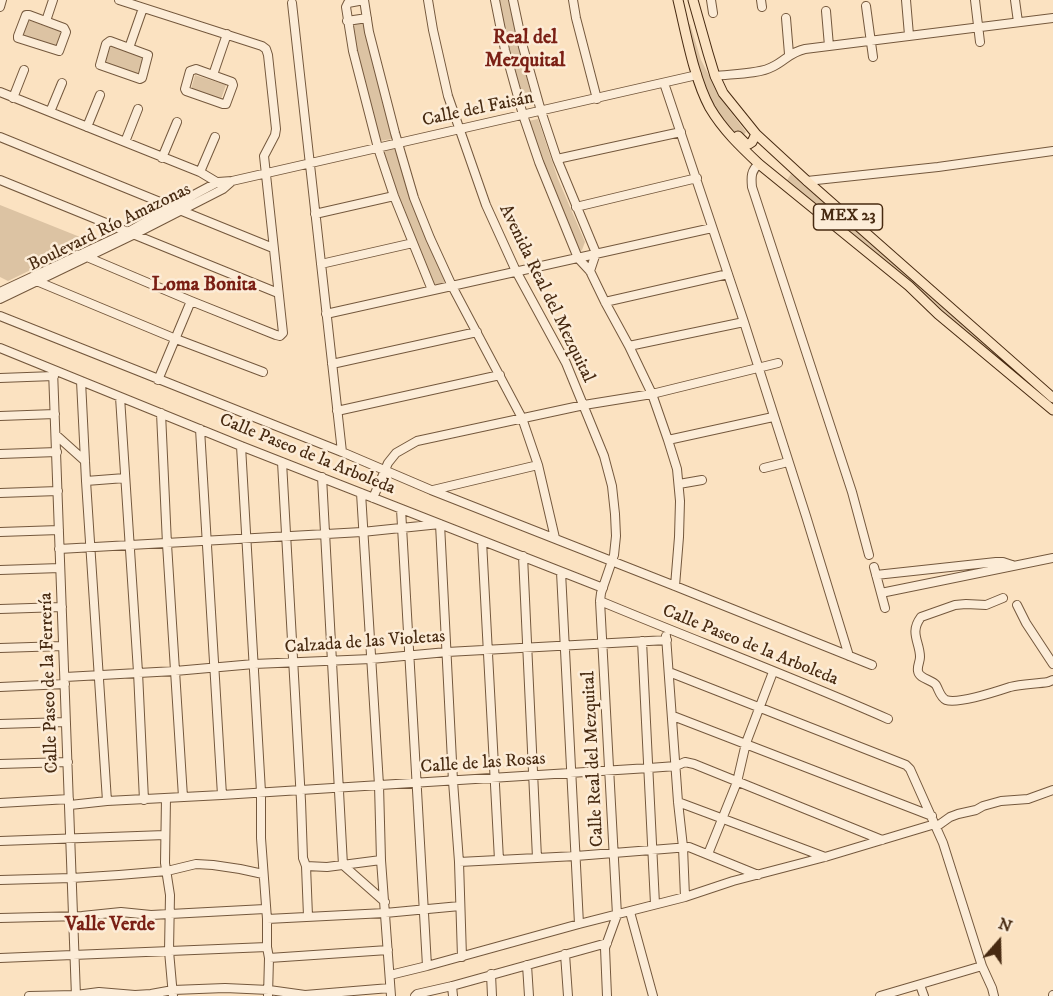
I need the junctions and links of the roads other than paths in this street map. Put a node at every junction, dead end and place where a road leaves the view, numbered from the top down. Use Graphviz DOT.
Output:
graph roads {
  1 [pos="2,0"];
  2 [pos="53,0"];
  3 [pos="120,0"];
  4 [pos="364,0"];
  5 [pos="428,0"];
  6 [pos="495,0"];
  7 [pos="513,0"];
  8 [pos="573,0"];
  9 [pos="678,0"];
  10 [pos="693,0"];
  11 [pos="711,0"];
  12 [pos="906,0"];
  13 [pos="975,0"];
  14 [pos="1016,0"];
  15 [pos="292,3"];
  16 [pos="866,6"];
  17 [pos="0,7"];
  18 [pos="143,8"];
  19 [pos="826,11"];
  20 [pos="713,13"];
  21 [pos="367,18"];
  22 [pos="786,18"];
  23 [pos="1053,18"];
  24 [pos="46,21"];
  25 [pos="347,21"];
  26 [pos="1018,22"];
  27 [pos="978,26"];
  28 [pos="227,34"];
  29 [pos="909,35"];
  30 [pos="870,40"];
  31 [pos="980,42"];
  32 [pos="829,46"];
  33 [pos="129,48"];
  34 [pos="789,54"];
  35 [pos="873,57"];
  36 [pos="24,70"];
  37 [pos="213,75"];
  38 [pos="697,75"];
  39 [pos="715,76"];
  40 [pos="62,83"];
  41 [pos="664,83"];
  42 [pos="0,92"];
  43 [pos="100,95"];
  44 [pos="13,98"];
  45 [pos="597,99"];
  46 [pos="138,109"];
  47 [pos="541,111"];
  48 [pos="50,112"];
  49 [pos="523,115"];
  50 [pos="177,122"];
  51 [pos="722,125"];
  52 [pos="87,127"];
  53 [pos="459,129"];
  54 [pos="681,132"];
  55 [pos="756,134"];
  56 [pos="0,136"];
  57 [pos="216,137"];
  58 [pos="125,142"];
  59 [pos="398,143"];
  60 [pos="378,148"];
  61 [pos="1053,151"];
  62 [pos="162,158"];
  63 [pos="557,159"];
  64 [pos="310,163"];
  65 [pos="759,164"];
  66 [pos="200,172"];
  67 [pos="265,173"];
  68 [pos="697,178"];
  69 [pos="0,180"];
  70 [pos="807,182"];
  71 [pos="221,185"];
  72 [pos="394,196"];
  73 [pos="576,207"];
  74 [pos="177,208"];
  75 [pos="315,214"];
  76 [pos="712,228"];
  77 [pos="131,233"];
  78 [pos="413,243"];
  79 [pos="273,248"];
  80 [pos="596,254"];
  81 [pos="77,255"];
  82 [pos="87,257"];
  83 [pos="578,258"];
  84 [pos="321,264"];
  85 [pos="516,271"];
  86 [pos="590,271"];
  87 [pos="728,274"];
  88 [pos="33,280"];
  89 [pos="0,284"];
  90 [pos="452,286"];
  91 [pos="9,287"];
  92 [pos="432,290"];
  93 [pos="0,292"];
  94 [pos="278,293"];
  95 [pos="0,299"];
  96 [pos="191,301"];
  97 [pos="605,302"];
  98 [pos="326,314"];
  99 [pos="0,316"];
  100 [pos="744,322"];
  101 [pos="477,332"];
  102 [pos="176,339"];
  103 [pos="629,346"];
  104 [pos="0,348"];
  105 [pos="778,363"];
  106 [pos="332,364"];
  107 [pos="758,369"];
  108 [pos="263,372"];
  109 [pos="54,373"];
  110 [pos="500,375"];
  111 [pos="0,378"];
  112 [pos="158,380"];
  113 [pos="81,381"];
  114 [pos="652,394"];
  115 [pos="120,397"];
  116 [pos="584,405"];
  117 [pos="1052,405"];
  118 [pos="337,411"];
  119 [pos="161,413"];
  120 [pos="55,414"];
  121 [pos="0,416"];
  122 [pos="773,417"];
  123 [pos="522,418"];
  124 [pos="201,429"];
  125 [pos="56,435"];
  126 [pos="668,440"];
  127 [pos="241,446"];
  128 [pos="57,452"];
  129 [pos="342,452"];
  130 [pos="0,454"];
  131 [pos="85,462"];
  132 [pos="282,462"];
  133 [pos="788,462"];
  134 [pos="538,465"];
  135 [pos="764,468"];
  136 [pos="384,470"];
  137 [pos="322,477"];
  138 [pos="125,478"];
  139 [pos="702,480"];
  140 [pos="86,481"];
  141 [pos="679,484"];
  142 [pos="431,490"];
  143 [pos="58,491"];
  144 [pos="0,493"];
  145 [pos="360,493"];
  146 [pos="373,498"];
  147 [pos="401,509"];
  148 [pos="440,524"];
  149 [pos="402,529"];
  150 [pos="59,530"];
  151 [pos="0,532"];
  152 [pos="362,532"];
  153 [pos="325,534"];
  154 [pos="286,536"];
  155 [pos="247,538"];
  156 [pos="555,538"];
  157 [pos="207,540"];
  158 [pos="482,541"];
  159 [pos="167,544"];
  160 [pos="129,545"];
  161 [pos="90,547"];
  162 [pos="59,549"];
  163 [pos="869,555"];
  164 [pos="523,556"];
  165 [pos="1053,558"];
  166 [pos="612,561"];
  167 [pos="1013,566"];
  168 [pos="60,568"];
  169 [pos="0,570"];
  170 [pos="561,572"];
  171 [pos="675,585"];
  172 [pos="603,588"];
  173 [pos="881,593"];
  174 [pos="1003,598"];
  175 [pos="600,601"];
  176 [pos="1017,605"];
  177 [pos="62,607"];
  178 [pos="885,608"];
  179 [pos="0,609"];
  180 [pos="665,628"];
  181 [pos="667,640"];
  182 [pos="642,641"];
  183 [pos="603,644"];
  184 [pos="63,646"];
  185 [pos="565,646"];
  186 [pos="0,648"];
  187 [pos="527,648"];
  188 [pos="488,650"];
  189 [pos="447,652"];
  190 [pos="410,656"];
  191 [pos="849,656"];
  192 [pos="371,659"];
  193 [pos="332,661"];
  194 [pos="293,663"];
  195 [pos="254,664"];
  196 [pos="1053,664"];
  197 [pos="872,665"];
  198 [pos="214,668"];
  199 [pos="175,671"];
  200 [pos="138,672"];
  201 [pos="669,672"];
  202 [pos="772,672"];
  203 [pos="99,674"];
  204 [pos="1053,680"];
  205 [pos="65,681"];
  206 [pos="0,687"];
  207 [pos="759,707"];
  208 [pos="673,716"];
  209 [pos="888,719"];
  210 [pos="66,722"];
  211 [pos="0,724"];
  212 [pos="746,744"];
  213 [pos="68,762"];
  214 [pos="0,764"];
  215 [pos="676,766"];
  216 [pos="649,768"];
  217 [pos="609,771"];
  218 [pos="572,773"];
  219 [pos="534,776"];
  220 [pos="494,778"];
  221 [pos="453,781"];
  222 [pos="737,782"];
  223 [pos="416,783"];
  224 [pos="379,785"];
  225 [pos="338,788"];
  226 [pos="300,789"];
  227 [pos="1053,790"];
  228 [pos="261,792"];
  229 [pos="222,795"];
  230 [pos="183,797"];
  231 [pos="166,798"];
  232 [pos="144,800"];
  233 [pos="107,801"];
  234 [pos="69,802"];
  235 [pos="678,802"];
  236 [pos="0,803"];
  237 [pos="932,816"];
  238 [pos="722,818"];
  239 [pos="936,826"];
  240 [pos="165,835"];
  241 [pos="71,839"];
  242 [pos="882,840"];
  243 [pos="0,841"];
  244 [pos="683,847"];
  245 [pos="652,850"];
  246 [pos="614,852"];
  247 [pos="708,854"];
  248 [pos="576,856"];
  249 [pos="537,858"];
  250 [pos="825,858"];
  251 [pos="381,860"];
  252 [pos="499,860"];
  253 [pos="459,862"];
  254 [pos="343,865"];
  255 [pos="306,866"];
  256 [pos="167,871"];
  257 [pos="263,874"];
  258 [pos="758,875"];
  259 [pos="72,878"];
  260 [pos="0,880"];
  261 [pos="685,897"];
  262 [pos="385,902"];
  263 [pos="655,904"];
  264 [pos="460,906"];
  265 [pos="266,909"];
  266 [pos="424,909"];
  267 [pos="630,912"];
  268 [pos="169,913"];
  269 [pos="386,913"];
  270 [pos="617,915"];
  271 [pos="73,916"];
  272 [pos="308,916"];
  273 [pos="0,918"];
  274 [pos="267,919"];
  275 [pos="579,924"];
  276 [pos="607,943"];
  277 [pos="267,947"];
  278 [pos="388,950"];
  279 [pos="169,951"];
  280 [pos="565,954"];
  281 [pos="75,956"];
  282 [pos="462,957"];
  283 [pos="0,958"];
  284 [pos="269,958"];
  285 [pos="527,965"];
  286 [pos="427,966"];
  287 [pos="982,966"];
  288 [pos="490,974"];
  289 [pos="390,975"];
  290 [pos="920,985"];
  291 [pos="452,986"];
  292 [pos="390,992"];
  293 [pos="173,993"];
  294 [pos="269,993"];
  295 [pos="76,995"];
  296 [pos="305,995"];
  297 [pos="29,996"];
  298 [pos="415,996"];
  299 [pos="453,996"];
  300 [pos="492,996"];
  301 [pos="529,996"];
  302 [pos="568,996"];
  303 [pos="607,996"];
  304 [pos="652,996"];
  305 [pos="880,996"];
  306 [pos="924,996"];
  307 [pos="994,996"];
  1 -- 17 [label="street"];
  2 -- 24 [label="street"];
  3 -- 18 [label="street"];
  4 -- 21 [label="street"];
  4 -- 25 [label="street"];
  5 -- 53 [label="street, Avenida Real del Mezquital"];
  6 -- 49 [label="street"];
  7 -- 47 [label="street"];
  8 -- 45 [label="street"];
  9 -- 38 [label="main road, MEX 23"];
  10 -- 39 [label="main road, MEX 23"];
  11 -- 20 [label="street"];
  12 -- 29 [label="street"];
  13 -- 27 [label="street"];
  14 -- 26 [label="street"];
  15 -- 64 [label="street"];
  16 -- 30 [label="street"];
  18 -- 28 [label="street"];
  18 -- 33 [label="street"];
  19 -- 32 [label="street"];
  21 -- 25 [label="street"];
  21 -- 59 [label="street"];
  22 -- 34 [label="street"];
  23 -- 26 [label="street"];
  24 -- 24 [label="street"];
  25 -- 60 [label="street"];
  26 -- 27 [label="street"];
  27 -- 29 [label="street"];
  27 -- 31 [label="street"];
  28 -- 37 [label="street"];
  28 -- 67 [label="street"];
  29 -- 30 [label="street"];
  30 -- 32 [label="street"];
  30 -- 35 [label="street"];
  32 -- 34 [label="street"];
  33 -- 33 [label="street"];
  34 -- 39 [label="street"];
  36 -- 44 [label="street"];
  37 -- 37 [label="street"];
  38 -- 41 [label="street, Calle del Faisán"];
  38 -- 51 [label="main road, MEX 23"];
  39 -- 55 [label="main road, MEX 23"];
  40 -- 48 [label="street"];
  41 -- 45 [label="street, Calle del Faisán"];
  41 -- 54 [label="street"];
  42 -- 44 [label="street"];
  43 -- 52 [label="street"];
  44 -- 48 [label="street"];
  45 -- 47 [label="street, Calle del Faisán"];
  46 -- 58 [label="street"];
  47 -- 49 [label="street, Calle del Faisán"];
  47 -- 63 [label="street"];
  48 -- 52 [label="street"];
  49 -- 53 [label="street, Calle del Faisán"];
  49 -- 83 [label="street"];
  50 -- 62 [label="street"];
  51 -- 55 [label="main road"];
  51 -- 65 [label="main road, MEX 23"];
  52 -- 58 [label="street"];
  53 -- 59 [label="street, Calle del Faisán"];
  53 -- 85 [label="street, Avenida Real del Mezquital"];
  54 -- 63 [label="street"];
  54 -- 68 [label="street"];
  55 -- 70 [label="main road, MEX 23"];
  56 -- 74 [label="street"];
  57 -- 66 [label="street"];
  58 -- 62 [label="street"];
  59 -- 60 [label="street, Calle del Faisán"];
  59 -- 90 [label="street"];
  60 -- 64 [label="street, Calle del Faisán"];
  60 -- 72 [label="street"];
  61 -- 70 [label="street"];
  62 -- 66 [label="street"];
  63 -- 73 [label="street"];
  64 -- 67 [label="street, Calle del Faisán"];
  64 -- 75 [label="street"];
  65 -- 117 [label="main road, MEX 23"];
  65 -- 163 [label="street"];
  66 -- 71 [label="street"];
  67 -- 71 [label="street, Boulevard Río Amazonas"];
  67 -- 79 [label="street"];
  68 -- 73 [label="street"];
  68 -- 76 [label="street"];
  69 -- 77 [label="street"];
  70 -- 117 [label="main road, MEX 23"];
  71 -- 74 [label="street, Boulevard Río Amazonas"];
  72 -- 75 [label="street"];
  72 -- 78 [label="street"];
  73 -- 80 [label="street"];
  74 -- 77 [label="street, Boulevard Río Amazonas"];
  74 -- 79 [label="street"];
  75 -- 84 [label="street"];
  76 -- 80 [label="street"];
  76 -- 87 [label="street"];
  77 -- 81 [label="street, Boulevard Río Amazonas"];
  77 -- 82 [label="street, Boulevard Río Amazonas"];
  77 -- 94 [label="street"];
  78 -- 84 [label="street"];
  78 -- 92 [label="street"];
  79 -- 94 [label="street"];
  80 -- 83 [label="street"];
  80 -- 86 [label="street"];
  81 -- 82 [label="street"];
  81 -- 88 [label="street, Boulevard Río Amazonas"];
  82 -- 88 [label="street, Boulevard Río Amazonas"];
  82 -- 96 [label="street"];
  83 -- 85 [label="street"];
  83 -- 86 [label="street"];
  84 -- 98 [label="street"];
  85 -- 90 [label="street"];
  85 -- 116 [label="street, Avenida Real del Mezquital"];
  86 -- 97 [label="street"];
  87 -- 97 [label="street"];
  87 -- 100 [label="street"];
  88 -- 91 [label="street, Boulevard Río Amazonas"];
  88 -- 95 [label="street, Boulevard Río Amazonas"];
  88 -- 102 [label="street"];
  89 -- 91 [label="street"];
  90 -- 92 [label="street"];
  90 -- 101 [label="street"];
  91 -- 93 [label="street, Boulevard Río Amazonas"];
  92 -- 98 [label="street"];
  94 -- 96 [label="street"];
  96 -- 102 [label="street"];
  97 -- 103 [label="street"];
  98 -- 106 [label="street"];
  99 -- 112 [label="street"];
  100 -- 103 [label="street"];
  100 -- 107 [label="street"];
  101 -- 106 [label="street"];
  101 -- 110 [label="street"];
  102 -- 108 [label="street"];
  102 -- 112 [label="street"];
  103 -- 114 [label="street"];
  104 -- 109 [label="street, Calle Paseo de la Arboleda"];
  105 -- 107 [label="street"];
  106 -- 118 [label="street"];
  107 -- 114 [label="street"];
  107 -- 122 [label="street"];
  109 -- 111 [label="street"];
  109 -- 113 [label="street, Calle Paseo de la Arboleda"];
  109 -- 120 [label="street, Calle Paseo de la Ferrería"];
  110 -- 118 [label="street"];
  110 -- 123 [label="street"];
  112 -- 129 [label="street"];
  113 -- 115 [label="street, Calle Paseo de la Arboleda"];
  113 -- 131 [label="street"];
  114 -- 116 [label="street"];
  114 -- 126 [label="street"];
  115 -- 119 [label="street, Calle Paseo de la Arboleda"];
  115 -- 138 [label="street"];
  116 -- 123 [label="street"];
  116 -- 166 [label="street, Avenida Real del Mezquital"];
  118 -- 129 [label="street"];
  119 -- 124 [label="street, Calle Paseo de la Arboleda"];
  119 -- 159 [label="street"];
  120 -- 121 [label="street"];
  120 -- 125 [label="street, Calle Paseo de la Ferrería"];
  122 -- 126 [label="street"];
  122 -- 133 [label="street"];
  123 -- 134 [label="street"];
  123 -- 136 [label="street"];
  124 -- 127 [label="street, Calle Paseo de la Arboleda"];
  124 -- 157 [label="street"];
  125 -- 128 [label="street, Calle Paseo de la Ferrería"];
  125 -- 131 [label="street"];
  126 -- 141 [label="street"];
  127 -- 132 [label="street, Calle Paseo de la Arboleda"];
  127 -- 155 [label="street"];
  128 -- 130 [label="street"];
  128 -- 143 [label="street, Calle Paseo de la Ferrería"];
  129 -- 136 [label="street"];
  131 -- 140 [label="street"];
  132 -- 137 [label="street, Calle Paseo de la Arboleda"];
  132 -- 154 [label="street"];
  133 -- 135 [label="street"];
  133 -- 191 [label="street"];
  134 -- 142 [label="street"];
  134 -- 156 [label="street"];
  136 -- 142 [label="street"];
  136 -- 146 [label="street"];
  137 -- 145 [label="street, Calle Paseo de la Arboleda"];
  137 -- 153 [label="street"];
  138 -- 140 [label="street"];
  138 -- 160 [label="street"];
  139 -- 141 [label="street"];
  140 -- 161 [label="street"];
  141 -- 171 [label="street"];
  142 -- 156 [label="street"];
  143 -- 144 [label="street"];
  143 -- 150 [label="street, Calle Paseo de la Ferrería"];
  145 -- 146 [label="street, Calle Paseo de la Arboleda"];
  145 -- 152 [label="street"];
  146 -- 147 [label="street, Calle Paseo de la Arboleda"];
  147 -- 148 [label="street, Calle Paseo de la Arboleda"];
  147 -- 149 [label="street"];
  148 -- 149 [label="street"];
  148 -- 158 [label="street, Calle Paseo de la Arboleda"];
  148 -- 189 [label="street"];
  149 -- 152 [label="street"];
  149 -- 190 [label="street"];
  150 -- 151 [label="street"];
  150 -- 162 [label="street, Calle Paseo de la Ferrería"];
  152 -- 153 [label="street"];
  152 -- 192 [label="street"];
  153 -- 154 [label="street"];
  153 -- 193 [label="street"];
  154 -- 155 [label="street"];
  154 -- 194 [label="street"];
  155 -- 157 [label="street"];
  155 -- 195 [label="street"];
  156 -- 166 [label="street"];
  157 -- 159 [label="street"];
  157 -- 198 [label="street"];
  158 -- 164 [label="street, Calle Paseo de la Arboleda"];
  158 -- 188 [label="street"];
  159 -- 160 [label="street"];
  159 -- 199 [label="street"];
  160 -- 161 [label="street"];
  160 -- 200 [label="street"];
  161 -- 162 [label="street"];
  161 -- 203 [label="street"];
  162 -- 168 [label="street, Calle Paseo de la Ferrería"];
  164 -- 170 [label="street, Calle Paseo de la Arboleda"];
  164 -- 187 [label="street"];
  165 -- 167 [label="street"];
  166 -- 171 [label="street"];
  166 -- 172 [label="street, Avenida Real del Mezquital"];
  167 -- 173 [label="street"];
  167 -- 173 [label="street"];
  168 -- 169 [label="street"];
  168 -- 177 [label="street, Calle Paseo de la Ferrería"];
  170 -- 172 [label="street, Calle Paseo de la Arboleda"];
  170 -- 185 [label="street"];
  171 -- 191 [label="street"];
  172 -- 175 [label="street, Avenida Real del Mezquital"];
  173 -- 178 [label="street"];
  174 -- 204 [label="street"];
  175 -- 180 [label="street, Calle Paseo de la Arboleda"];
  175 -- 183 [label="street, Calle Real del Mezquital"];
  176 -- 196 [label="street"];
  177 -- 179 [label="street"];
  177 -- 184 [label="street, Calle Paseo de la Ferrería"];
  180 -- 181 [label="street"];
  180 -- 202 [label="street, Calle Paseo de la Arboleda"];
  181 -- 182 [label="street, Calzada de las Violetas"];
  181 -- 201 [label="street"];
  182 -- 183 [label="street, Calzada de las Violetas"];
  182 -- 216 [label="street"];
  183 -- 185 [label="street, Calzada de las Violetas"];
  183 -- 217 [label="street, Calle Real del Mezquital"];
  184 -- 186 [label="street"];
  184 -- 205 [label="street, Calle Paseo de la Ferrería"];
  185 -- 187 [label="street, Calzada de las Violetas"];
  185 -- 218 [label="street"];
  187 -- 188 [label="street, Calzada de las Violetas"];
  187 -- 219 [label="street"];
  188 -- 189 [label="street, Calzada de las Violetas"];
  188 -- 220 [label="street"];
  189 -- 190 [label="street, Calzada de las Violetas"];
  189 -- 221 [label="street"];
  190 -- 192 [label="street, Calzada de las Violetas"];
  190 -- 223 [label="street"];
  191 -- 197 [label="street"];
  192 -- 193 [label="street, Calzada de las Violetas"];
  192 -- 224 [label="street"];
  193 -- 194 [label="street, Calzada de las Violetas"];
  193 -- 225 [label="street"];
  194 -- 195 [label="street, Calzada de las Violetas"];
  194 -- 226 [label="street"];
  195 -- 198 [label="street, Calzada de las Violetas"];
  195 -- 228 [label="street"];
  198 -- 199 [label="street, Calzada de las Violetas"];
  198 -- 229 [label="street"];
  199 -- 200 [label="street, Calzada de las Violetas"];
  199 -- 230 [label="street"];
  200 -- 203 [label="street, Calzada de las Violetas"];
  200 -- 232 [label="street"];
  201 -- 207 [label="street"];
  201 -- 208 [label="street"];
  202 -- 207 [label="street"];
  202 -- 209 [label="street, Calle Paseo de la Arboleda"];
  203 -- 205 [label="street, Calzada de las Violetas"];
  203 -- 233 [label="street"];
  205 -- 206 [label="street, Calzada de las Violetas"];
  205 -- 210 [label="street, Calle Paseo de la Ferrería"];
  207 -- 212 [label="street"];
  207 -- 237 [label="street"];
  208 -- 212 [label="street"];
  208 -- 215 [label="street"];
  210 -- 211 [label="street"];
  210 -- 213 [label="street, Calle Paseo de la Ferrería"];
  212 -- 222 [label="street"];
  212 -- 237 [label="street"];
  213 -- 214 [label="street"];
  213 -- 234 [label="street, Calle Paseo de la Ferrería"];
  215 -- 216 [label="street, Calle de las Rosas"];
  215 -- 222 [label="street, Calle de las Rosas"];
  215 -- 235 [label="street"];
  216 -- 217 [label="street, Calle de las Rosas"];
  216 -- 245 [label="street"];
  217 -- 218 [label="street, Calle de las Rosas"];
  217 -- 246 [label="street, Calle Real del Mezquital"];
  218 -- 219 [label="street, Calle de las Rosas"];
  218 -- 248 [label="street"];
  219 -- 220 [label="street, Calle de las Rosas"];
  219 -- 249 [label="street"];
  220 -- 221 [label="street, Calle de las Rosas"];
  220 -- 252 [label="street"];
  221 -- 223 [label="street, Calle de las Rosas"];
  221 -- 253 [label="street"];
  222 -- 238 [label="street"];
  222 -- 242 [label="street, Calle de las Rosas"];
  223 -- 224 [label="street, Calle de las Rosas"];
  223 -- 266 [label="street"];
  224 -- 225 [label="street, Calle de las Rosas"];
  224 -- 251 [label="street"];
  225 -- 226 [label="street, Calle de las Rosas"];
  225 -- 254 [label="street"];
  226 -- 228 [label="street, Calle de las Rosas"];
  226 -- 255 [label="street"];
  227 -- 239 [label="street"];
  228 -- 229 [label="street, Calle de las Rosas"];
  228 -- 257 [label="street"];
  229 -- 230 [label="street, Calle de las Rosas"];
  230 -- 231 [label="street, Calle de las Rosas"];
  231 -- 232 [label="street, Calle de las Rosas"];
  231 -- 240 [label="street"];
  232 -- 233 [label="street, Calle de las Rosas"];
  233 -- 234 [label="street, Calle de las Rosas"];
  234 -- 236 [label="street, Calle de las Rosas"];
  234 -- 241 [label="street, Calle Paseo de la Ferrería"];
  235 -- 238 [label="street"];
  235 -- 244 [label="street"];
  237 -- 239 [label="street"];
  238 -- 247 [label="street"];
  238 -- 250 [label="street"];
  239 -- 242 [label="street"];
  239 -- 287 [label="street"];
  240 -- 241 [label="street"];
  240 -- 256 [label="street"];
  241 -- 243 [label="street"];
  241 -- 259 [label="street, Calle Paseo de la Ferrería"];
  242 -- 250 [label="street"];
  244 -- 245 [label="street"];
  244 -- 247 [label="street"];
  244 -- 261 [label="street"];
  245 -- 246 [label="street"];
  245 -- 263 [label="street"];
  246 -- 248 [label="street"];
  246 -- 270 [label="street, Calle Real del Mezquital"];
  247 -- 258 [label="street"];
  248 -- 249 [label="street"];
  248 -- 275 [label="street"];
  249 -- 252 [label="street"];
  250 -- 258 [label="street"];
  251 -- 254 [label="street"];
  251 -- 262 [label="street"];
  252 -- 253 [label="street"];
  253 -- 264 [label="street"];
  254 -- 255 [label="street"];
  254 -- 262 [label="street"];
  255 -- 272 [label="street"];
  256 -- 257 [label="street"];
  256 -- 259 [label="street"];
  256 -- 268 [label="street"];
  257 -- 265 [label="street"];
  258 -- 261 [label="street"];
  259 -- 260 [label="street"];
  259 -- 271 [label="street, Calle Paseo de la Ferrería"];
  261 -- 263 [label="street"];
  262 -- 269 [label="street"];
  263 -- 267 [label="street"];
  264 -- 266 [label="street"];
  264 -- 282 [label="street"];
  265 -- 268 [label="street"];
  265 -- 274 [label="street"];
  266 -- 269 [label="street"];
  266 -- 286 [label="street"];
  267 -- 270 [label="street"];
  267 -- 304 [label="street"];
  268 -- 271 [label="street"];
  268 -- 279 [label="street"];
  269 -- 272 [label="street"];
  269 -- 278 [label="street"];
  270 -- 275 [label="street"];
  270 -- 276 [label="street"];
  271 -- 273 [label="street"];
  271 -- 281 [label="street, Calle Paseo de la Ferrería"];
  272 -- 274 [label="street"];
  274 -- 277 [label="street"];
  275 -- 282 [label="street"];
  276 -- 280 [label="street"];
  276 -- 303 [label="street"];
  277 -- 279 [label="street"];
  277 -- 284 [label="street"];
  278 -- 284 [label="street"];
  278 -- 289 [label="street"];
  279 -- 281 [label="street"];
  279 -- 293 [label="street"];
  280 -- 285 [label="street"];
  280 -- 302 [label="street"];
  281 -- 283 [label="street"];
  281 -- 295 [label="street, Calle Paseo de la Ferrería"];
  282 -- 286 [label="street"];
  284 -- 294 [label="street"];
  285 -- 288 [label="street"];
  285 -- 301 [label="street"];
  286 -- 289 [label="street"];
  287 -- 290 [label="street"];
  287 -- 307 [label="street"];
  288 -- 291 [label="street"];
  288 -- 300 [label="street"];
  289 -- 292 [label="street"];
  290 -- 305 [label="street"];
  290 -- 306 [label="street"];
  291 -- 298 [label="street"];
  291 -- 299 [label="street"];
  292 -- 296 [label="street"];
  293 -- 294 [label="street"];
  293 -- 295 [label="street"];
  294 -- 296 [label="street"];
  295 -- 297 [label="street"];
}
